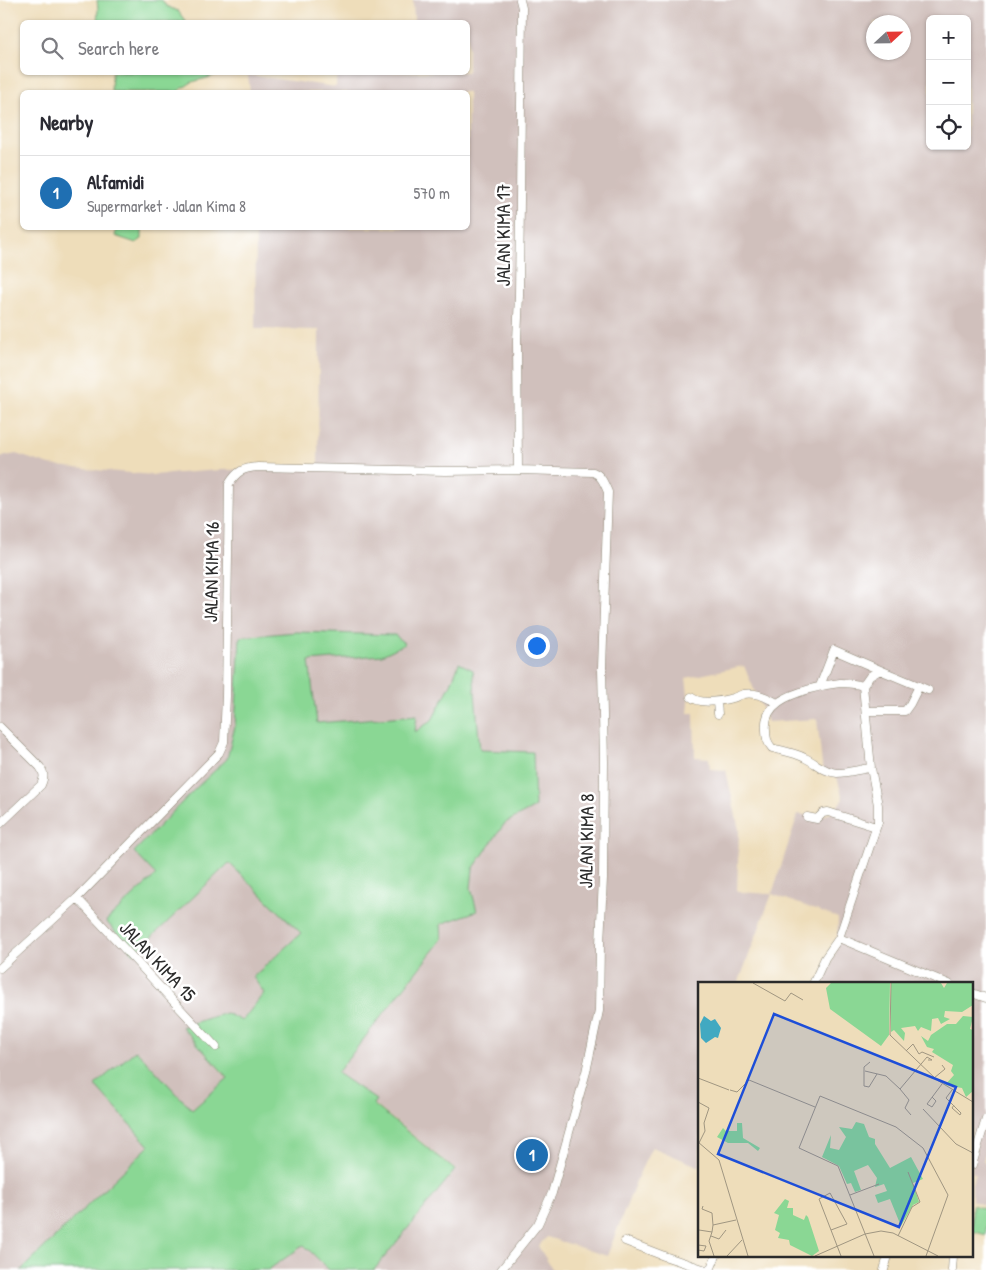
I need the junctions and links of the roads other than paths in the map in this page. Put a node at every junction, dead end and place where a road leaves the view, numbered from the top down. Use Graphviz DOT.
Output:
graph roads {
  1 [pos="520,0"];
  2 [pos="518,470"];
  3 [pos="880,670"];
  4 [pos="820,686"];
  5 [pos="863,686"];
  6 [pos="919,686"];
  7 [pos="928,690"];
  8 [pos="691,697"];
  9 [pos="717,702"];
  10 [pos="777,703"];
  11 [pos="866,711"];
  12 [pos="718,714"];
  13 [pos="0,727"];
  14 [pos="871,768"];
  15 [pos="807,817"];
  16 [pos="0,824"];
  17 [pos="876,827"];
  18 [pos="77,898"];
  19 [pos="839,938"];
  20 [pos="0,968"];
  21 [pos="814,982"];
  22 [pos="944,982"];
  23 [pos="974,994"];
  24 [pos="986,998"];
  25 [pos="216,1047"];
  26 [pos="986,1121"];
  27 [pos="974,1159"];
  28 [pos="625,1241"];
  29 [pos="715,1258"];
  30 [pos="501,1270"];
  31 [pos="706,1270"];
  32 [pos="710,1270"];
  1 -- 2 [label="street, JALAN KIMA 17"];
  2 -- 18 [label="street, JALAN KIMA 16"];
  2 -- 30 [label="street, JALAN KIMA 8"];
  3 -- 4 [label="street"];
  3 -- 5 [label="street"];
  3 -- 6 [label="street"];
  4 -- 5 [label="street"];
  4 -- 10 [label="street"];
  5 -- 11 [label="street"];
  6 -- 7 [label="street"];
  6 -- 11 [label="street"];
  8 -- 9 [label="street"];
  9 -- 10 [label="street"];
  9 -- 12 [label="street"];
  10 -- 14 [label="street"];
  11 -- 14 [label="street"];
  13 -- 16 [label="street"];
  14 -- 17 [label="street"];
  15 -- 17 [label="street"];
  17 -- 19 [label="street"];
  18 -- 20 [label="street, JALAN KIMA 16"];
  18 -- 25 [label="street, JALAN KIMA 15"];
  19 -- 21 [label="street"];
  19 -- 22 [label="street"];
  23 -- 24 [label="street"];
  26 -- 27 [label="street"];
  28 -- 31 [label="street"];
  29 -- 32 [label="street"];
}
